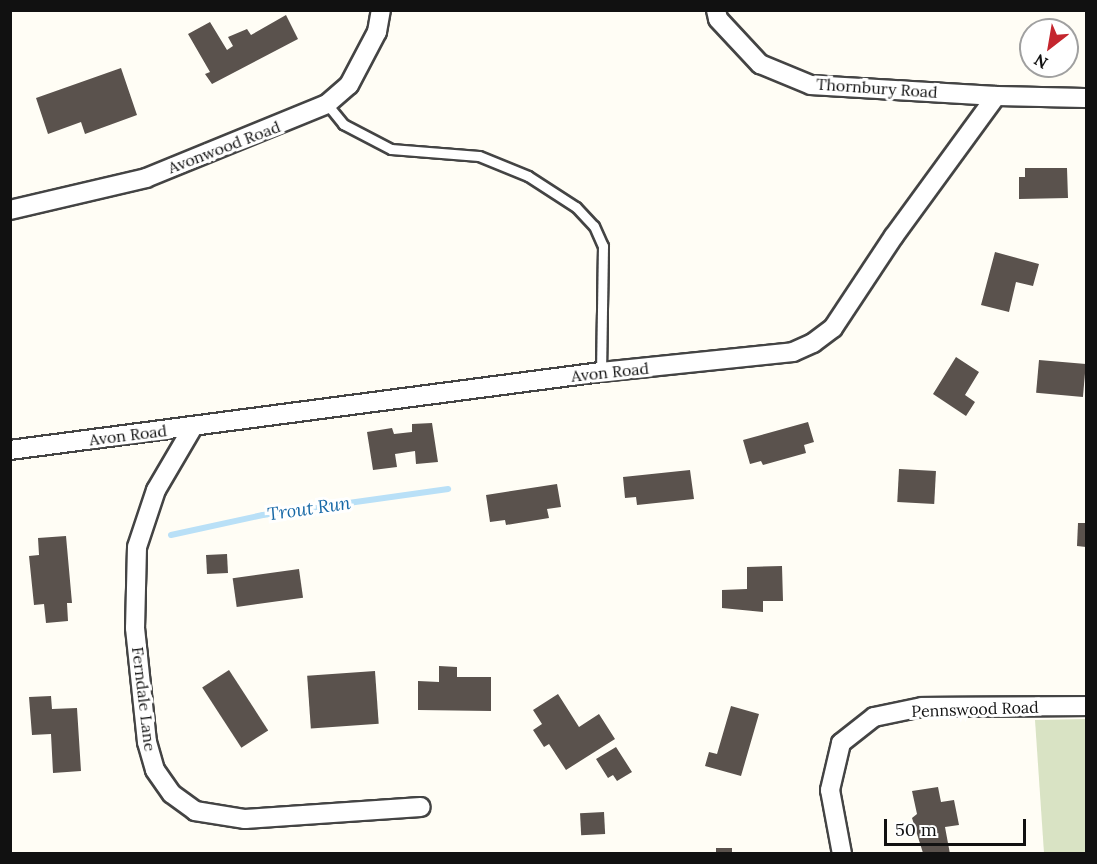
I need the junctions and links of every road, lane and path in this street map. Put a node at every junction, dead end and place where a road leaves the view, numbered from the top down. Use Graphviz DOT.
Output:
graph roads {
  1 [pos="381,10"];
  2 [pos="716,10"];
  3 [pos="996,96"];
  4 [pos="1086,98"];
  5 [pos="327,104"];
  6 [pos="10,210"];
  7 [pos="601,372"];
  8 [pos="193,427"];
  9 [pos="10,450"];
  10 [pos="1086,706"];
  11 [pos="422,807"];
  12 [pos="842,854"];
  1 -- 5 [label="street, Avonwood Road"];
  2 -- 3 [label="street, Thornbury Road"];
  3 -- 4 [label="street"];
  3 -- 7 [label="street, Avon Road"];
  5 -- 6 [label="street, Avonwood Road"];
  5 -- 7 [label="lane"];
  7 -- 8 [label="street, Avon Road"];
  8 -- 9 [label="street, Avon Road"];
  8 -- 11 [label="street, Ferndale Lane"];
  10 -- 12 [label="street, Pennswood Road"];
}
